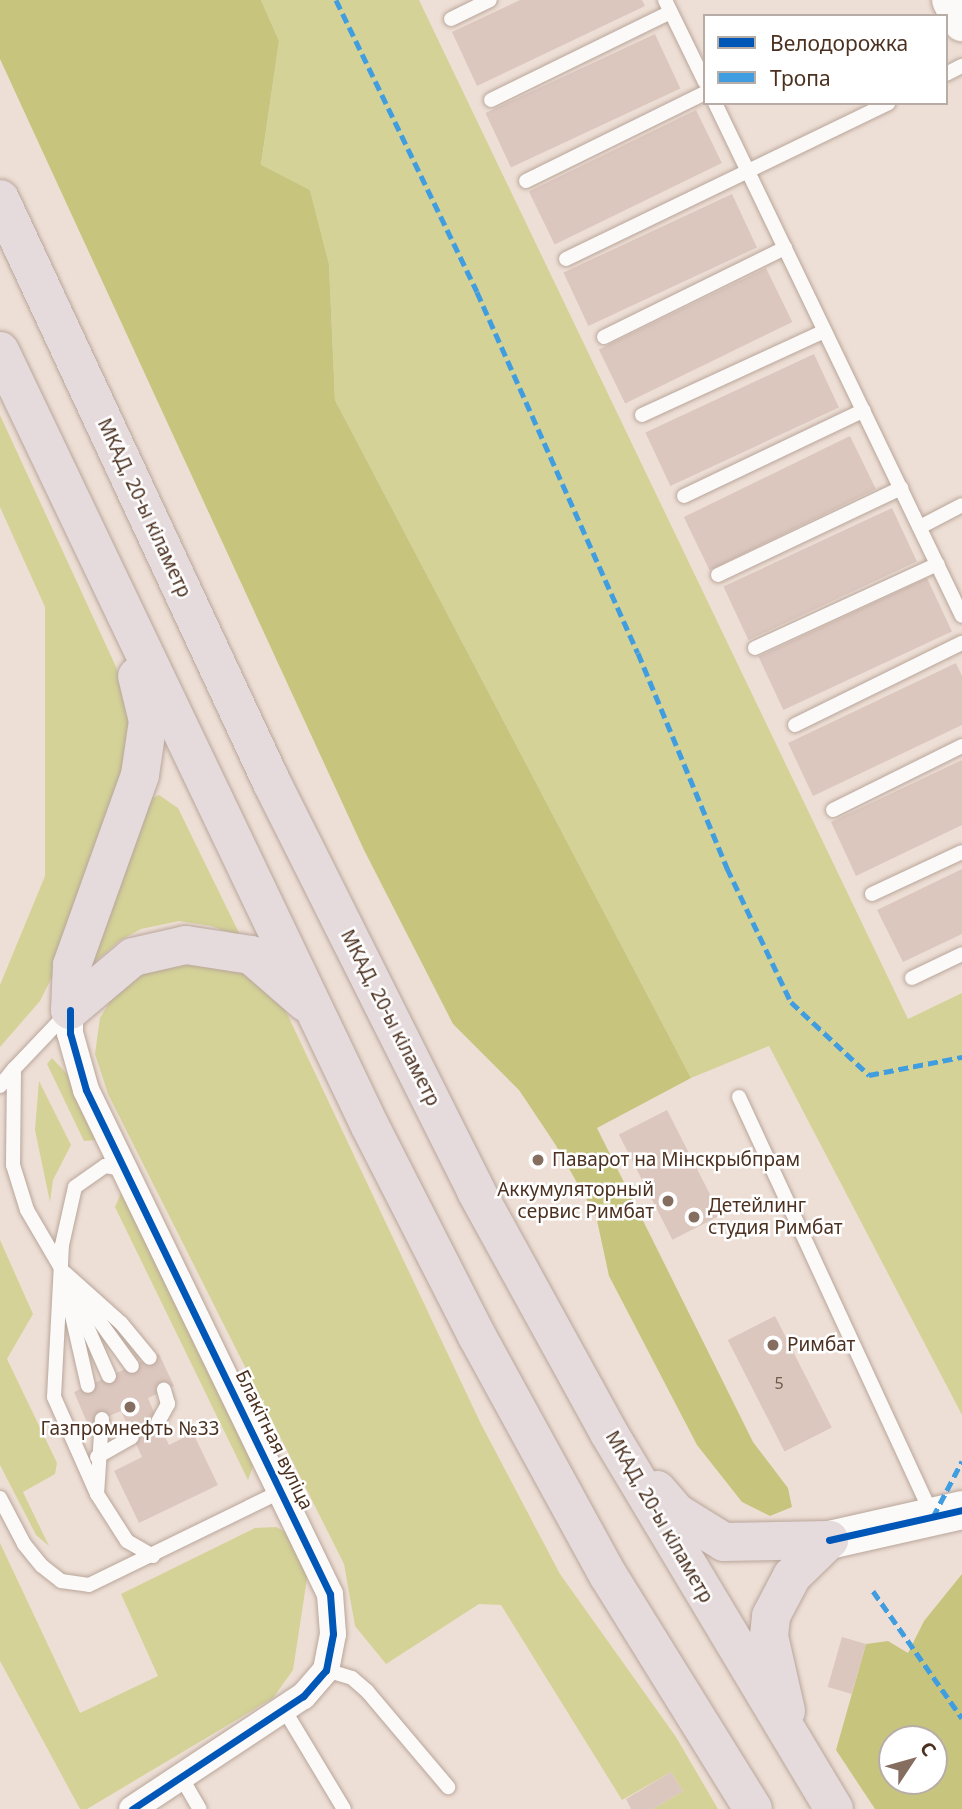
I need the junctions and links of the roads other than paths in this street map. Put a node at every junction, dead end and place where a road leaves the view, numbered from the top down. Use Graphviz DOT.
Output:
graph roads {
  1 [pos="491,0"];
  2 [pos="951,0"];
  3 [pos="668,6"];
  4 [pos="451,19"];
  5 [pos="962,22"];
  6 [pos="703,78"];
  7 [pos="703,94"];
  8 [pos="491,100"];
  9 [pos="716,105"];
  10 [pos="884,105"];
  11 [pos="749,174"];
  12 [pos="526,181"];
  13 [pos="0,199"];
  14 [pos="785,248"];
  15 [pos="566,260"];
  16 [pos="825,331"];
  17 [pos="604,337"];
  18 [pos="0,351"];
  19 [pos="864,411"];
  20 [pos="642,415"];
  21 [pos="901,488"];
  22 [pos="684,496"];
  23 [pos="962,505"];
  24 [pos="920,527"];
  25 [pos="938,564"];
  26 [pos="718,575"];
  27 [pos="123,614"];
  28 [pos="962,616"];
  29 [pos="962,643"];
  30 [pos="755,648"];
  31 [pos="795,725"];
  32 [pos="962,746"];
  33 [pos="833,810"];
  34 [pos="962,852"];
  35 [pos="872,894"];
  36 [pos="962,954"];
  37 [pos="912,978"];
  38 [pos="70,1010"];
  39 [pos="322,1019"];
  40 [pos="14,1069"];
  41 [pos="0,1086"];
  42 [pos="739,1097"];
  43 [pos="127,1171"];
  44 [pos="62,1269"];
  45 [pos="150,1358"];
  46 [pos="132,1366"];
  47 [pos="109,1376"];
  48 [pos="88,1385"];
  49 [pos="164,1390"];
  50 [pos="102,1419"];
  51 [pos="158,1422"];
  52 [pos="609,1433"];
  53 [pos="132,1437"];
  54 [pos="97,1457"];
  55 [pos="282,1491"];
  56 [pos="97,1494"];
  57 [pos="0,1498"];
  58 [pos="947,1514"];
  59 [pos="828,1540"];
  60 [pos="152,1556"];
  61 [pos="326,1670"];
  62 [pos="285,1711"];
  63 [pos="795,1749"];
  64 [pos="180,1776"];
  65 [pos="448,1787"];
  66 [pos="132,1809"];
  67 [pos="200,1809"];
  68 [pos="344,1809"];
  69 [pos="753,1809"];
  70 [pos="834,1809"];
  1 -- 4 [label="lane"];
  2 -- 5 [label="street"];
  3 -- 6 [label="lane"];
  3 -- 8 [label="lane"];
  7 -- 12 [label="lane"];
  9 -- 11 [label="lane"];
  10 -- 11 [label="lane"];
  11 -- 14 [label="lane"];
  11 -- 15 [label="lane"];
  13 -- 52 [label="highway, МКАД, 20-ы кіламетр"];
  14 -- 16 [label="lane"];
  14 -- 17 [label="lane"];
  16 -- 19 [label="lane"];
  16 -- 20 [label="lane"];
  18 -- 27 [label="highway"];
  19 -- 21 [label="lane"];
  19 -- 22 [label="lane"];
  21 -- 24 [label="lane"];
  21 -- 26 [label="lane"];
  23 -- 24 [label="lane"];
  24 -- 25 [label="lane"];
  25 -- 28 [label="lane"];
  25 -- 30 [label="lane"];
  27 -- 38 [label="highway"];
  27 -- 39 [label="highway"];
  29 -- 31 [label="lane"];
  32 -- 33 [label="lane"];
  34 -- 35 [label="lane"];
  36 -- 37 [label="lane"];
  38 -- 39 [label="highway"];
  38 -- 40 [label="lane"];
  38 -- 43 [label="street, Блакітная вуліца"];
  39 -- 69 [label="highway"];
  40 -- 41 [label="lane"];
  40 -- 44 [label="lane"];
  42 -- 58 [label="lane"];
  43 -- 44 [label="lane"];
  43 -- 55 [label="street, Блакітная вуліца"];
  44 -- 45 [label="lane"];
  44 -- 46 [label="lane"];
  44 -- 47 [label="lane"];
  44 -- 48 [label="lane"];
  44 -- 56 [label="lane"];
  49 -- 51 [label="lane"];
  50 -- 54 [label="lane"];
  52 -- 59 [label="highway"];
  52 -- 63 [label="highway, МКАД, 20-ы кіламетр"];
  53 -- 54 [label="lane"];
  54 -- 56 [label="lane"];
  55 -- 60 [label="lane"];
  55 -- 61 [label="street, Блакітная вуліца"];
  56 -- 60 [label="lane"];
  57 -- 60 [label="lane"];
  58 -- 59 [label="street"];
  59 -- 63 [label="highway"];
  61 -- 62 [label="street"];
  61 -- 65 [label="lane"];
  62 -- 64 [label="street"];
  62 -- 68 [label="lane"];
  63 -- 70 [label="highway, МКАД, 20-ы кіламетр"];
  64 -- 66 [label="street"];
  64 -- 67 [label="lane"];
}
